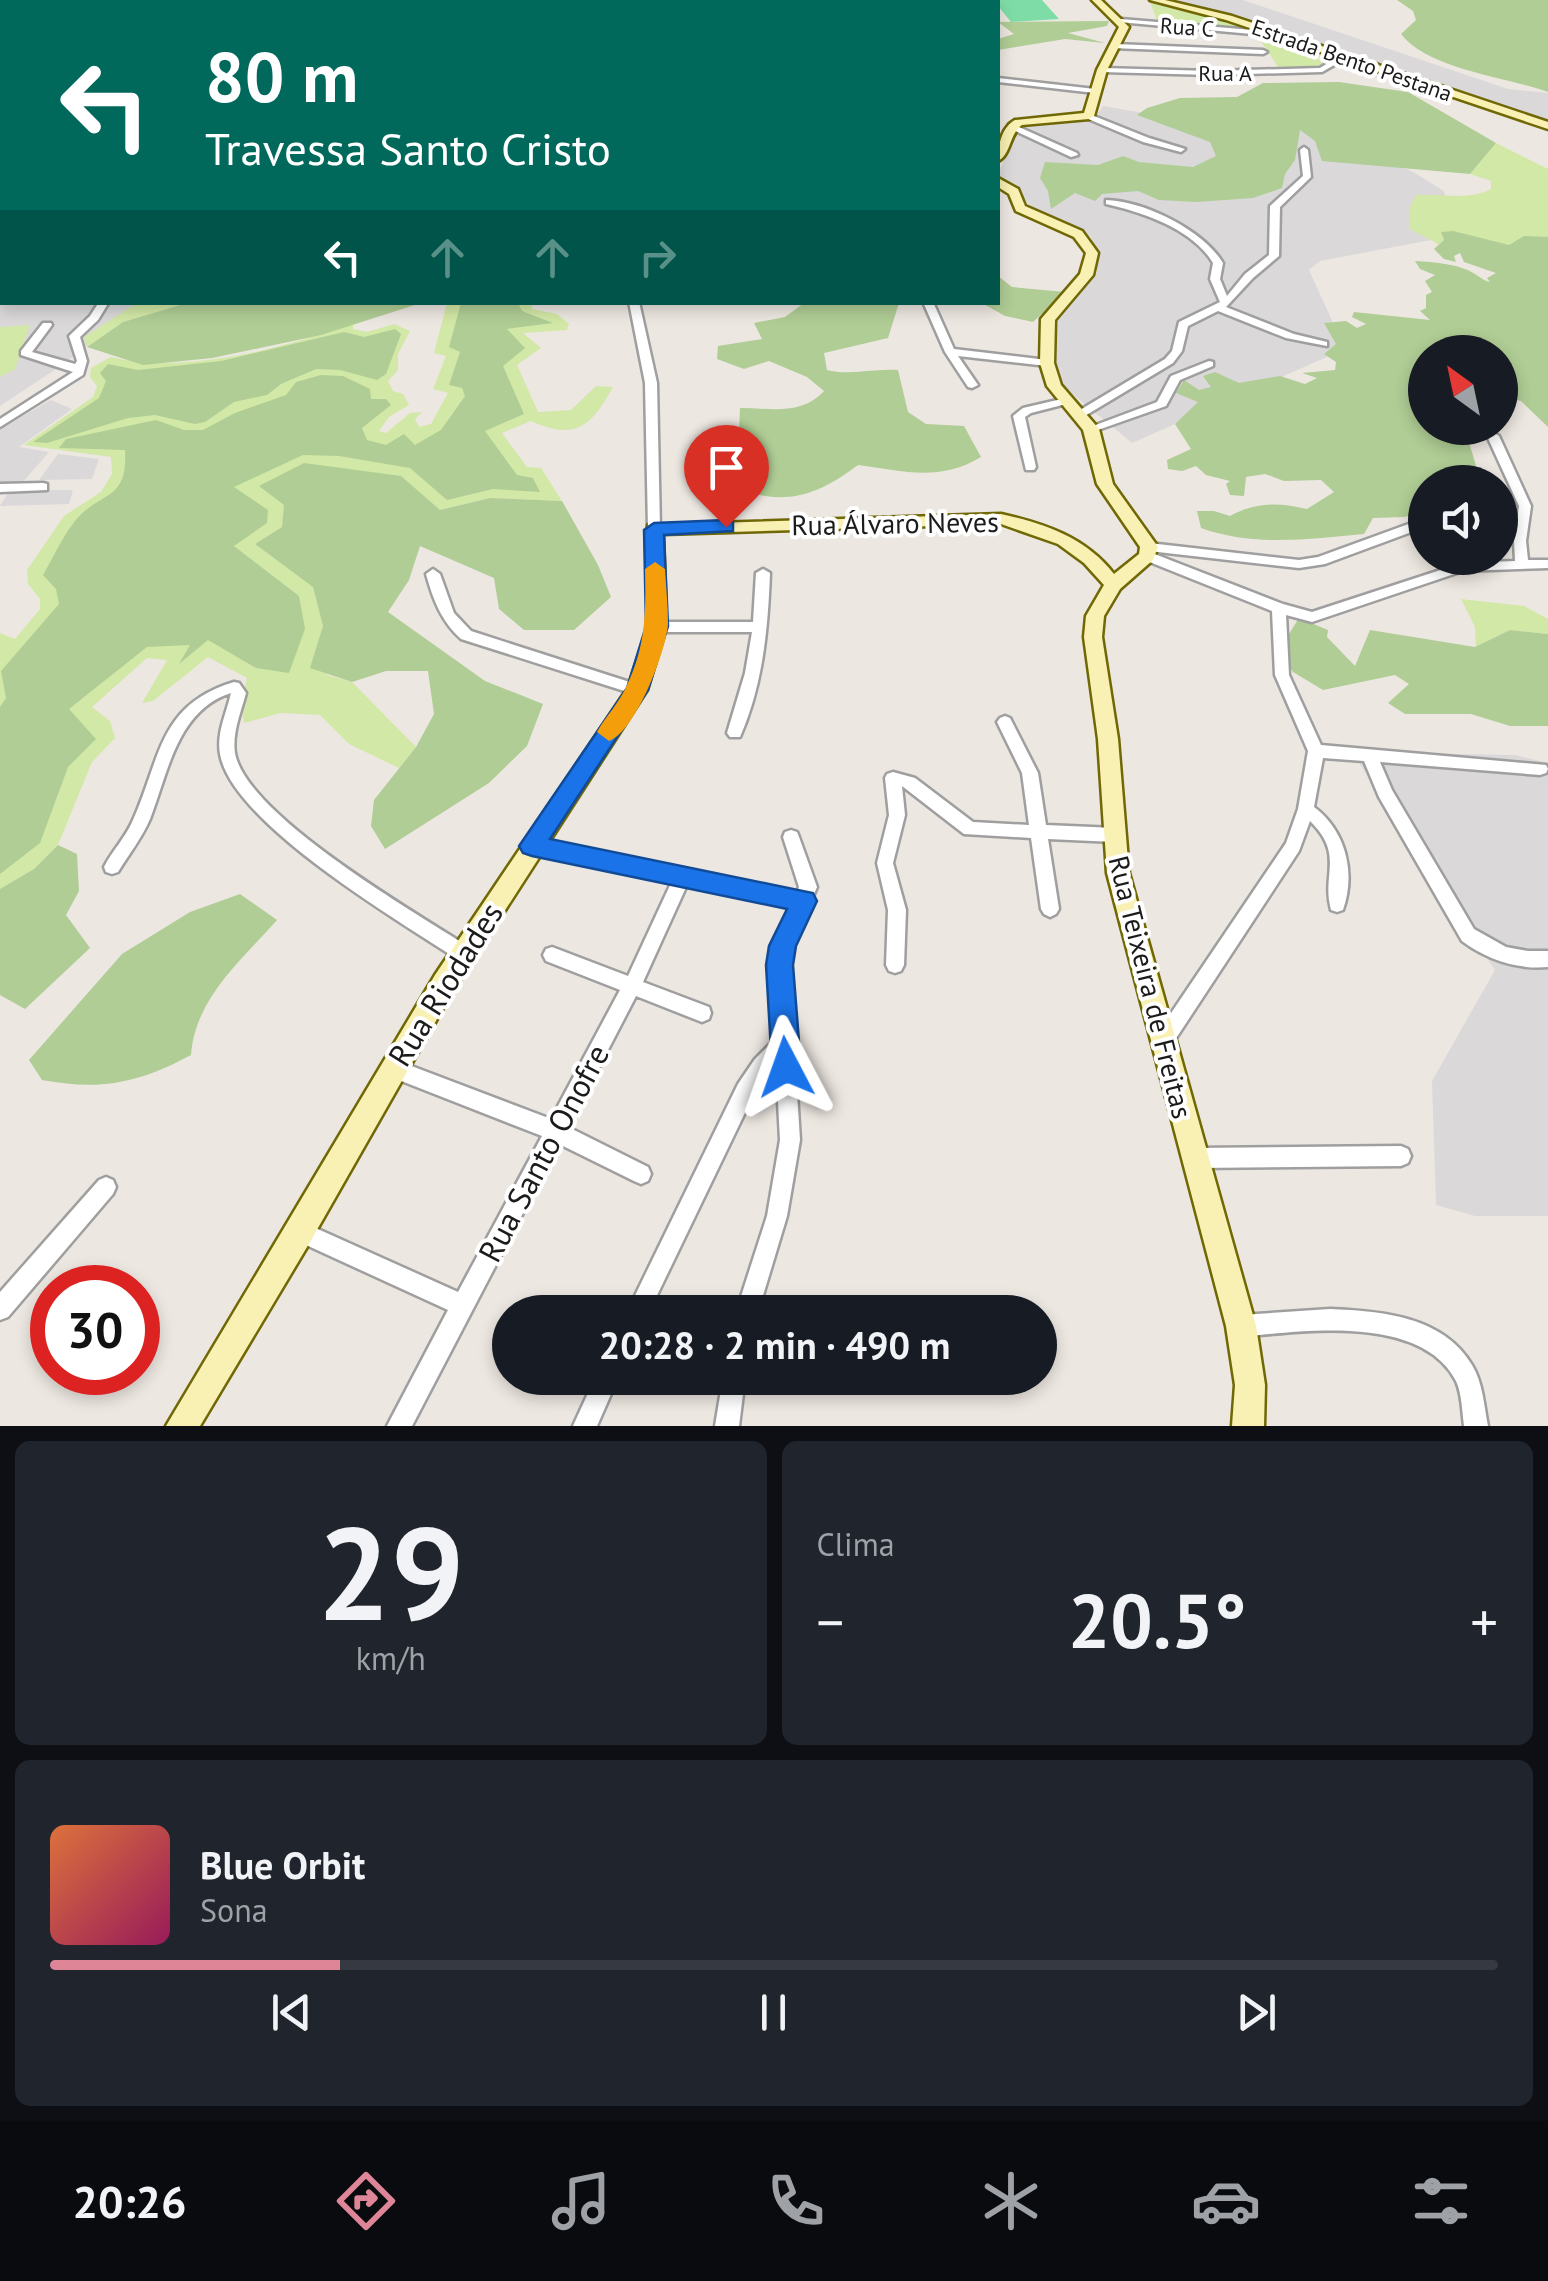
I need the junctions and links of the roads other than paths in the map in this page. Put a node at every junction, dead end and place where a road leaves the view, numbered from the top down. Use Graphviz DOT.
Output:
graph roads {
  1 [pos="1096,0"];
  2 [pos="1154,0"];
  3 [pos="1121,22"];
  4 [pos="1257,30"];
  5 [pos="1115,46"];
  6 [pos="1263,52"];
  7 [pos="1344,56"];
  8 [pos="1102,70"];
  9 [pos="1274,72"];
  10 [pos="1000,80"];
  11 [pos="1095,91"];
  12 [pos="1089,116"];
  13 [pos="1000,124"];
  14 [pos="1016,124"];
  15 [pos="1548,126"];
  16 [pos="1181,149"];
  17 [pos="1304,150"];
  18 [pos="1000,154"];
  19 [pos="1074,155"];
  20 [pos="1000,183"];
  21 [pos="1109,202"];
  22 [pos="102,305"];
  23 [pos="635,305"];
  24 [pos="929,305"];
  25 [pos="1222,305"];
  26 [pos="47,325"];
  27 [pos="1323,344"];
  28 [pos="950,352"];
  29 [pos="1047,362"];
  30 [pos="1209,364"];
  31 [pos="79,370"];
  32 [pos="972,385"];
  33 [pos="1079,415"];
  34 [pos="0,424"];
  35 [pos="1497,445"];
  36 [pos="1030,468"];
  37 [pos="43,487"];
  38 [pos="0,488"];
  39 [pos="1408,528"];
  40 [pos="654,530"];
  41 [pos="1148,551"];
  42 [pos="1522,564"];
  43 [pos="1548,564"];
  44 [pos="763,573"];
  45 [pos="433,574"];
  46 [pos="1113,584"];
  47 [pos="1279,608"];
  48 [pos="657,626"];
  49 [pos="762,626"];
  50 [pos="637,690"];
  51 [pos="1004,722"];
  52 [pos="735,733"];
  53 [pos="1316,751"];
  54 [pos="1370,756"];
  55 [pos="1540,769"];
  56 [pos="1306,809"];
  57 [pos="1040,832"];
  58 [pos="1115,835"];
  59 [pos="791,838"];
  60 [pos="532,846"];
  61 [pos="112,867"];
  62 [pos="682,877"];
  63 [pos="804,901"];
  64 [pos="1337,906"];
  65 [pos="1050,909"];
  66 [pos="463,953"];
  67 [pos="552,955"];
  68 [pos="1548,959"];
  69 [pos="896,965"];
  70 [pos="633,984"];
  71 [pos="702,1013"];
  72 [pos="1164,1040"];
  73 [pos="784,1042"];
  74 [pos="393,1068"];
  75 [pos="553,1130"];
  76 [pos="1402,1156"];
  77 [pos="1195,1158"];
  78 [pos="641,1174"];
  79 [pos="106,1187"];
  80 [pos="300,1232"];
  81 [pos="646,1295"];
  82 [pos="751,1295"];
  83 [pos="464,1306"];
  84 [pos="0,1309"];
  85 [pos="1240,1326"];
  86 [pos="599,1395"];
  87 [pos="732,1395"];
  88 [pos="182,1426"];
  89 [pos="399,1426"];
  90 [pos="585,1426"];
  91 [pos="727,1426"];
  92 [pos="1248,1426"];
  93 [pos="1476,1426"];
  1 -- 3 [label="street"];
  2 -- 4 [label="street, Estrada Bento Pestana"];
  3 -- 4 [label="street, Rua C"];
  3 -- 5 [label="street"];
  4 -- 6 [label="street"];
  4 -- 7 [label="street, Estrada Bento Pestana"];
  5 -- 6 [label="street"];
  5 -- 8 [label="street"];
  6 -- 9 [label="street"];
  7 -- 9 [label="street, Rua A"];
  7 -- 15 [label="street, Estrada Bento Pestana"];
  8 -- 9 [label="street, Rua A"];
  8 -- 11 [label="street"];
  10 -- 11 [label="street"];
  11 -- 12 [label="street"];
  12 -- 14 [label="street"];
  12 -- 16 [label="street"];
  13 -- 14 [label="street"];
  14 -- 18 [label="street"];
  14 -- 19 [label="street"];
  17 -- 25 [label="street"];
  20 -- 29 [label="street"];
  21 -- 25 [label="street"];
  22 -- 31 [label="street"];
  23 -- 40 [label="street"];
  24 -- 28 [label="street"];
  25 -- 27 [label="street"];
  25 -- 33 [label="street"];
  26 -- 31 [label="street"];
  28 -- 29 [label="street"];
  28 -- 32 [label="street"];
  29 -- 33 [label="street"];
  30 -- 33 [label="street"];
  31 -- 34 [label="street"];
  33 -- 36 [label="street"];
  33 -- 41 [label="street"];
  35 -- 42 [label="street"];
  37 -- 38 [label="street"];
  39 -- 41 [label="street"];
  40 -- 46 [label="street, Rua Álvaro Neves"];
  40 -- 48 [label="street, Rua Riodades"];
  41 -- 46 [label="street, Rua Teixeira de Freitas"];
  41 -- 47 [label="street"];
  42 -- 43 [label="street"];
  42 -- 47 [label="street"];
  44 -- 49 [label="street"];
  45 -- 50 [label="street"];
  46 -- 58 [label="street, Rua Teixeira de Freitas"];
  47 -- 53 [label="street"];
  48 -- 49 [label="street"];
  48 -- 50 [label="street, Rua Riodades"];
  49 -- 52 [label="street"];
  50 -- 60 [label="street, Rua Riodades"];
  51 -- 57 [label="street"];
  53 -- 54 [label="street"];
  53 -- 56 [label="street"];
  54 -- 55 [label="street"];
  54 -- 68 [label="street"];
  56 -- 64 [label="street"];
  56 -- 72 [label="street"];
  57 -- 58 [label="street"];
  57 -- 65 [label="street"];
  57 -- 69 [label="street"];
  58 -- 72 [label="street, Rua Teixeira de Freitas"];
  59 -- 63 [label="street"];
  60 -- 62 [label="street"];
  60 -- 66 [label="street, Rua Riodades"];
  61 -- 66 [label="street"];
  62 -- 63 [label="street"];
  62 -- 70 [label="street, Rua Santo Onofre"];
  63 -- 73 [label="street"];
  66 -- 74 [label="street, Rua Riodades"];
  67 -- 70 [label="street"];
  70 -- 71 [label="street"];
  70 -- 75 [label="street, Rua Santo Onofre"];
  72 -- 77 [label="street, Rua Teixeira de Freitas"];
  73 -- 81 [label="street"];
  73 -- 82 [label="street"];
  74 -- 75 [label="street"];
  74 -- 80 [label="street, Rua Riodades"];
  75 -- 78 [label="street"];
  75 -- 83 [label="street, Rua Santo Onofre"];
  76 -- 77 [label="street"];
  77 -- 85 [label="street, Rua Teixeira de Freitas"];
  79 -- 84 [label="street"];
  80 -- 83 [label="street"];
  80 -- 88 [label="street, Rua Riodades"];
  83 -- 89 [label="street, Rua Santo Onofre"];
  85 -- 92 [label="street, Rua Teixeira de Freitas"];
  85 -- 93 [label="street"];
  86 -- 90 [label="street"];
  87 -- 91 [label="street"];
}
